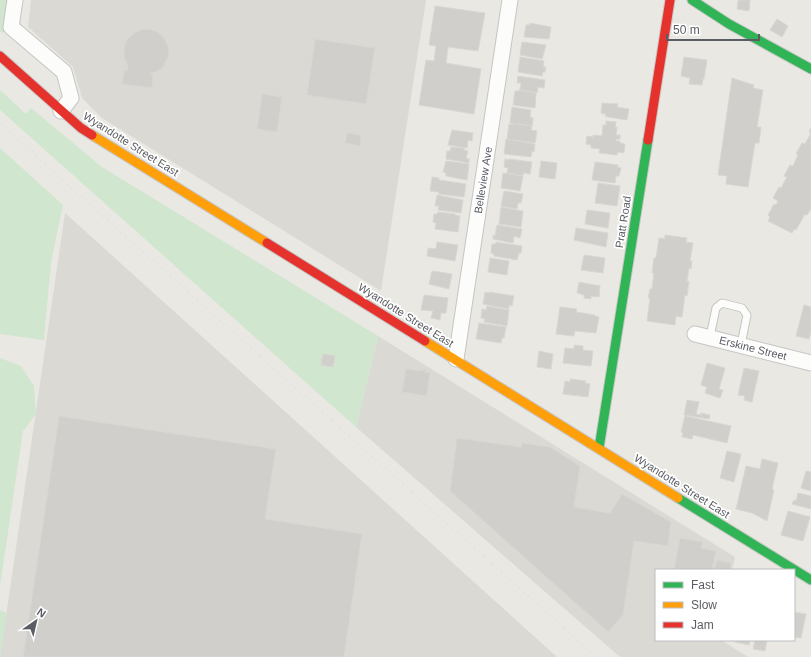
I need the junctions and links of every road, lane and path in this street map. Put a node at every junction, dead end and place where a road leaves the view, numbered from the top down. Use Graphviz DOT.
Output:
graph roads {
  1 [pos="15,0"];
  2 [pos="510,0"];
  3 [pos="670,0"];
  4 [pos="692,0"];
  5 [pos="0,56"];
  6 [pos="811,69"];
  7 [pos="61,111"];
  8 [pos="695,334"];
  9 [pos="710,337"];
  10 [pos="741,345"];
  11 [pos="456,359"];
  12 [pos="811,363"];
  13 [pos="599,448"];
  14 [pos="793,569"];
  15 [pos="795,570"];
  16 [pos="811,580"];
  1 -- 7 [label="street"];
  2 -- 11 [label="street, Belleview Ave"];
  3 -- 13 [label="main road, Pratt Road"];
  4 -- 6 [label="main road"];
  5 -- 7 [label="main road, Wyandotte Street East"];
  7 -- 11 [label="main road, Wyandotte Street East"];
  8 -- 9 [label="street, Erskine Street"];
  9 -- 10 [label="street, Erskine Street"];
  9 -- 10 [label="lane"];
  10 -- 12 [label="street, Erskine Street"];
  11 -- 13 [label="main road, Wyandotte Street East"];
  13 -- 14 [label="main road, Wyandotte Street East"];
  15 -- 16 [label="main road, Wyandotte Street East"];
}
